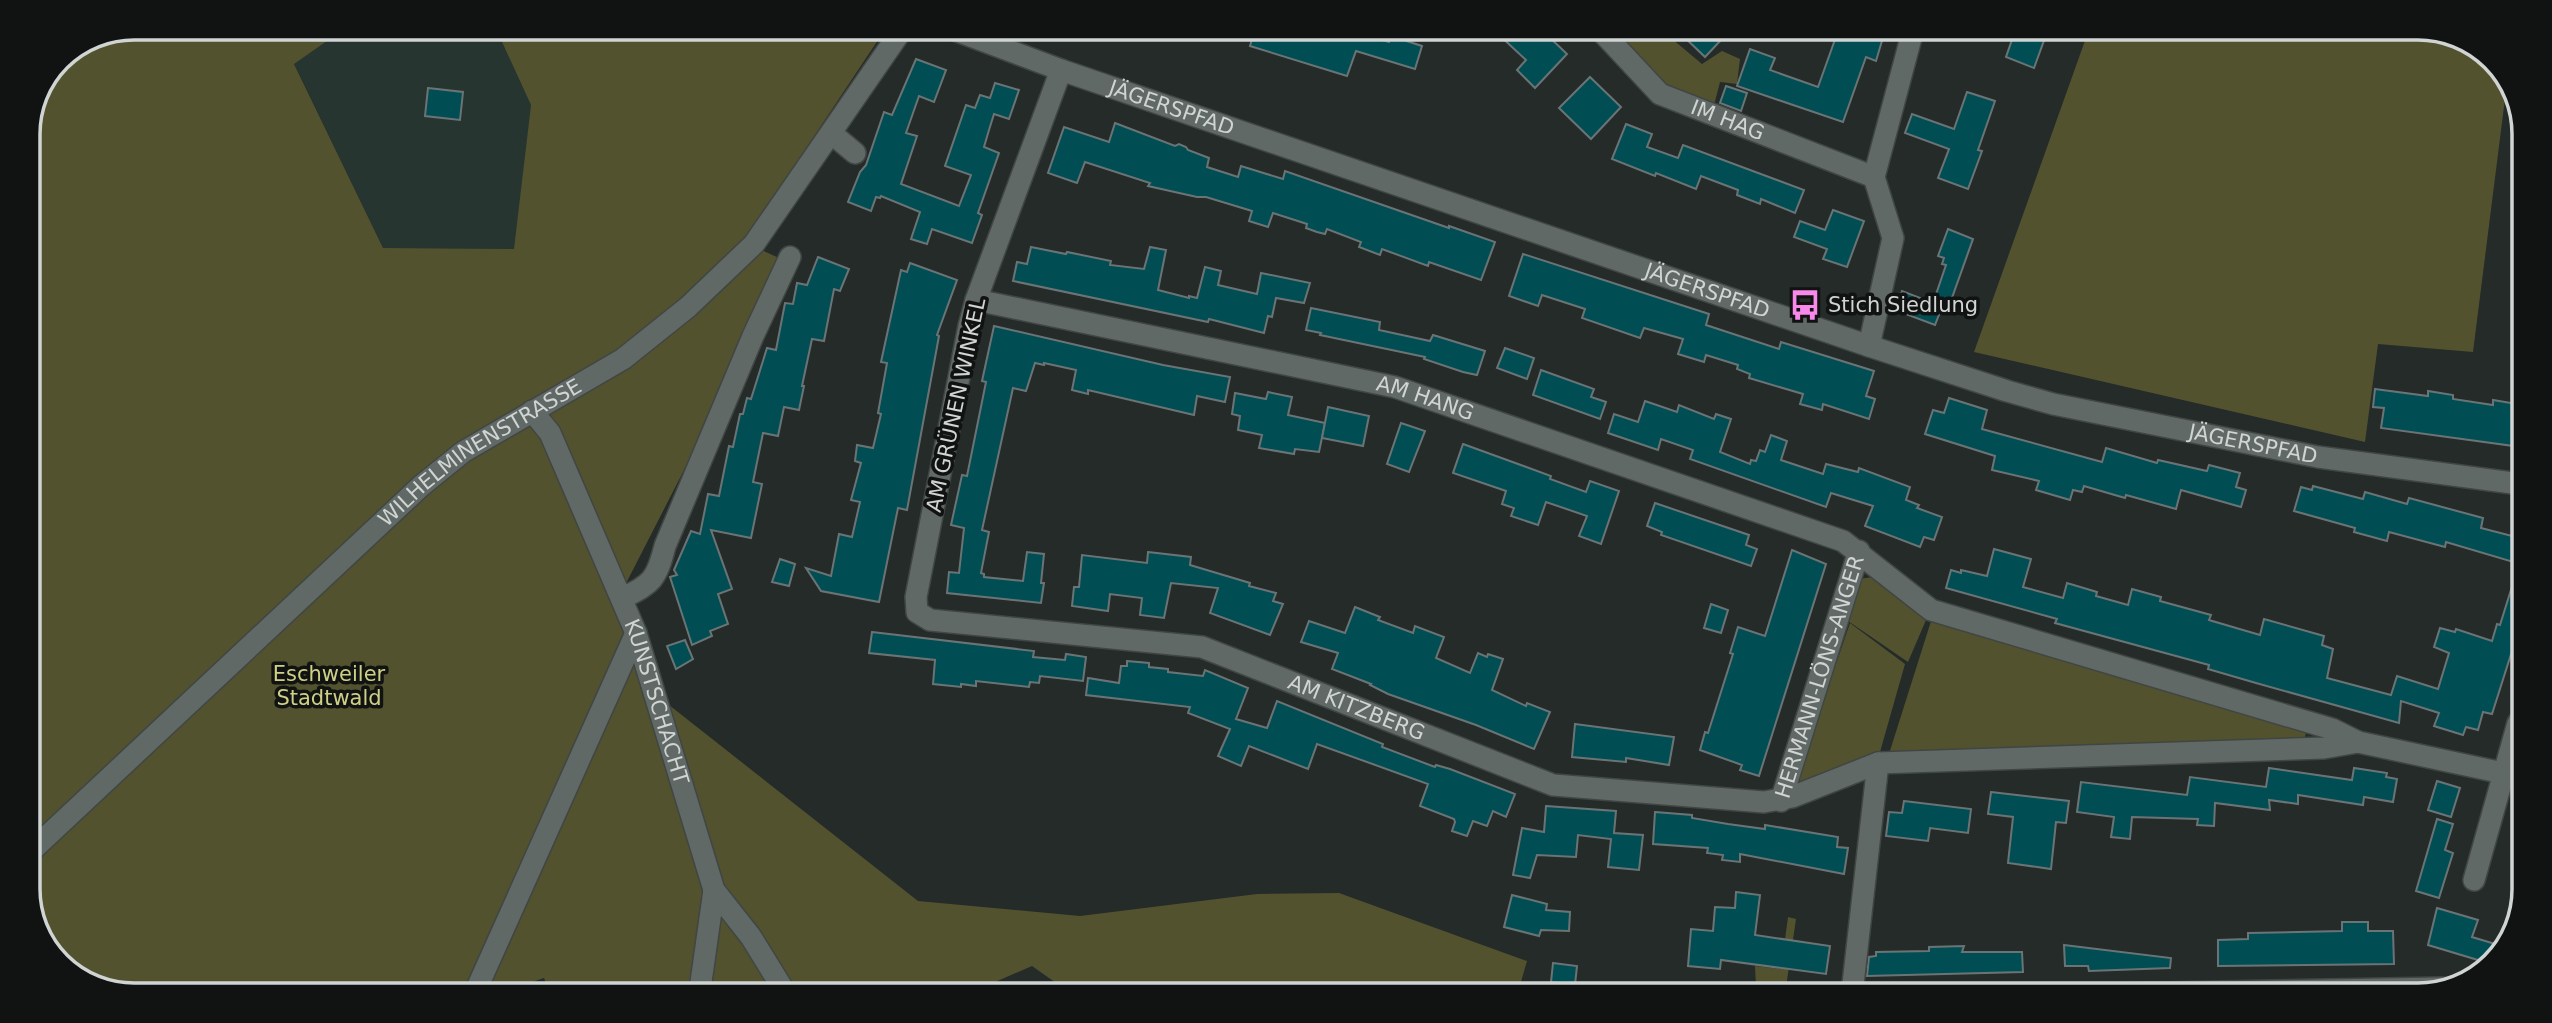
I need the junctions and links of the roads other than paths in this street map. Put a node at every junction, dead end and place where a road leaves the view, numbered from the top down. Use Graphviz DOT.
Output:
graph roads {
  1 [pos="895,40"];
  2 [pos="981,40"];
  3 [pos="1610,40"];
  4 [pos="1910,40"];
  5 [pos="1061,70"];
  6 [pos="831,133"];
  7 [pos="855,153"];
  8 [pos="1874,177"];
  9 [pos="790,257"];
  10 [pos="976,300"];
  11 [pos="1869,346"];
  12 [pos="532,411"];
  13 [pos="2512,483"];
  14 [pos="1859,551"];
  15 [pos="622,598"];
  16 [pos="930,620"];
  17 [pos="636,633"];
  18 [pos="2358,741"];
  19 [pos="2512,743"];
  20 [pos="1878,763"];
  21 [pos="2503,773"];
  22 [pos="1781,801"];
  23 [pos="40,843"];
  24 [pos="2474,880"];
  25 [pos="714,890"];
  26 [pos="479,983"];
  27 [pos="701,983"];
  28 [pos="779,983"];
  29 [pos="1853,983"];
  1 -- 6 [label="street, WILHELMINENSTRASSE"];
  2 -- 5 [label="street, JÄGERSPFAD"];
  3 -- 8 [label="street, IM HAG"];
  4 -- 8 [label="street"];
  5 -- 10 [label="street, AM GRÜNEN WINKEL"];
  5 -- 11 [label="street, JÄGERSPFAD"];
  6 -- 7 [label="street"];
  6 -- 12 [label="street, WILHELMINENSTRASSE"];
  8 -- 11 [label="street"];
  9 -- 15 [label="street"];
  10 -- 14 [label="street, AM HANG"];
  10 -- 16 [label="street, AM GRÜNEN WINKEL"];
  11 -- 13 [label="street, JÄGERSPFAD"];
  12 -- 15 [label="street, KUNSTSCHACHT"];
  12 -- 23 [label="street, WILHELMINENSTRASSE"];
  14 -- 18 [label="street, HERMANN-LÖNS-ANGER"];
  14 -- 22 [label="street, HERMANN-LÖNS-ANGER"];
  15 -- 17 [label="street, KUNSTSCHACHT"];
  16 -- 22 [label="street, AM KITZBERG"];
  17 -- 25 [label="street, KUNSTSCHACHT"];
  17 -- 26 [label="street"];
  18 -- 20 [label="street, HERMANN-LÖNS-ANGER"];
  18 -- 21 [label="street, HERMANN-LÖNS-ANGER"];
  19 -- 21 [label="street"];
  20 -- 22 [label="street, HERMANN-LÖNS-ANGER"];
  20 -- 29 [label="street"];
  21 -- 24 [label="street"];
  25 -- 27 [label="street"];
  25 -- 28 [label="street, KUNSTSCHACHT"];
}
